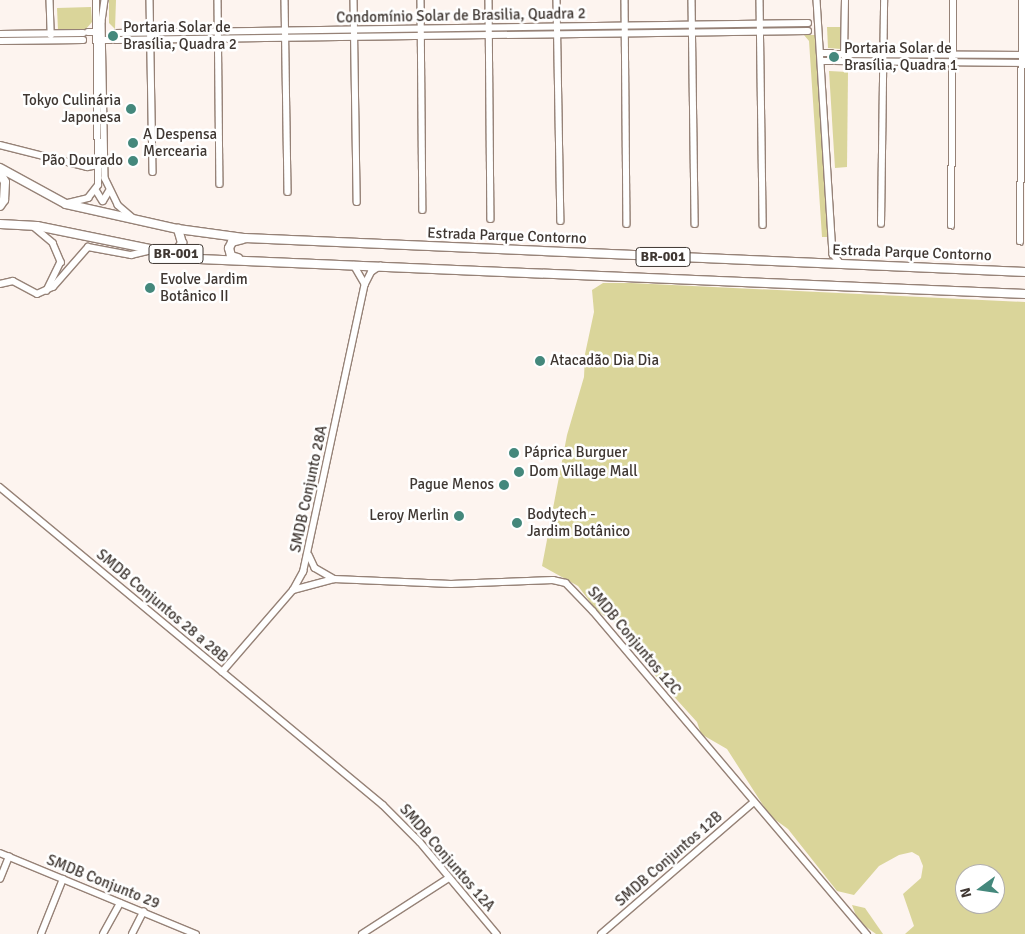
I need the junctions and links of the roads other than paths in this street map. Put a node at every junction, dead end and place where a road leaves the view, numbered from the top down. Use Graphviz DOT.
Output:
graph roads {
  1 [pos="50,0"];
  2 [pos="150,0"];
  3 [pos="218,0"];
  4 [pos="285,0"];
  5 [pos="354,0"];
  6 [pos="421,0"];
  7 [pos="489,0"];
  8 [pos="557,0"];
  9 [pos="625,0"];
  10 [pos="692,0"];
  11 [pos="760,0"];
  12 [pos="817,0"];
  13 [pos="845,0"];
  14 [pos="884,0"];
  15 [pos="953,0"];
  16 [pos="1022,0"];
  17 [pos="96,2"];
  18 [pos="105,2"];
  19 [pos="811,23"];
  20 [pos="760,24"];
  21 [pos="692,25"];
  22 [pos="625,26"];
  23 [pos="558,27"];
  24 [pos="489,28"];
  25 [pos="421,29"];
  26 [pos="354,30"];
  27 [pos="286,31"];
  28 [pos="811,31"];
  29 [pos="692,32"];
  30 [pos="760,32"];
  31 [pos="51,33"];
  32 [pos="83,33"];
  33 [pos="99,33"];
  34 [pos="626,33"];
  35 [pos="0,34"];
  36 [pos="558,34"];
  37 [pos="218,35"];
  38 [pos="489,35"];
  39 [pos="150,36"];
  40 [pos="421,36"];
  41 [pos="116,37"];
  42 [pos="354,37"];
  43 [pos="286,38"];
  44 [pos="83,40"];
  45 [pos="99,40"];
  46 [pos="0,41"];
  47 [pos="51,41"];
  48 [pos="821,53"];
  49 [pos="833,53"];
  50 [pos="844,54"];
  51 [pos="883,54"];
  52 [pos="952,55"];
  53 [pos="1023,56"];
  54 [pos="822,61"];
  55 [pos="833,61"];
  56 [pos="844,61"];
  57 [pos="883,61"];
  58 [pos="952,62"];
  59 [pos="1023,63"];
  60 [pos="0,145"];
  61 [pos="105,164"];
  62 [pos="96,166"];
  63 [pos="0,168"];
  64 [pos="153,172"];
  65 [pos="0,173"];
  66 [pos="220,184"];
  67 [pos="96,190"];
  68 [pos="109,190"];
  69 [pos="288,192"];
  70 [pos="357,202"];
  71 [pos="66,204"];
  72 [pos="0,206"];
  73 [pos="423,210"];
  74 [pos="133,218"];
  75 [pos="491,219"];
  76 [pos="561,220"];
  77 [pos="0,224"];
  78 [pos="627,224"];
  79 [pos="695,224"];
  80 [pos="881,224"];
  81 [pos="32,225"];
  82 [pos="763,225"];
  83 [pos="951,226"];
  84 [pos="178,229"];
  85 [pos="244,238"];
  86 [pos="1020,242"];
  87 [pos="154,250"];
  88 [pos="167,253"];
  89 [pos="833,254"];
  90 [pos="245,260"];
  91 [pos="826,263"];
  92 [pos="354,264"];
  93 [pos="841,264"];
  94 [pos="380,266"];
  95 [pos="1025,272"];
  96 [pos="0,284"];
  97 [pos="365,284"];
  98 [pos="47,291"];
  99 [pos="1022,294"];
  100 [pos="0,487"];
  101 [pos="309,551"];
  102 [pos="334,579"];
  103 [pos="293,590"];
  104 [pos="222,672"];
  105 [pos="309,743"];
  106 [pos="754,802"];
  107 [pos="0,853"];
  108 [pos="9,857"];
  109 [pos="449,878"];
  110 [pos="0,879"];
  111 [pos="63,879"];
  112 [pos="120,903"];
  113 [pos="143,912"];
  114 [pos="41,934"];
  115 [pos="103,934"];
  116 [pos="132,934"];
  117 [pos="196,934"];
  118 [pos="362,934"];
  119 [pos="497,934"];
  120 [pos="602,934"];
  121 [pos="866,934"];
  1 -- 31 [label="street"];
  2 -- 39 [label="street"];
  3 -- 37 [label="street"];
  4 -- 27 [label="street"];
  5 -- 26 [label="street"];
  6 -- 25 [label="street"];
  7 -- 24 [label="street"];
  8 -- 23 [label="street"];
  9 -- 22 [label="street"];
  10 -- 21 [label="street"];
  11 -- 20 [label="street"];
  12 -- 19 [label="street"];
  13 -- 50 [label="street"];
  14 -- 51 [label="street"];
  15 -- 52 [label="street"];
  16 -- 53 [label="street"];
  17 -- 18 [label="street"];
  17 -- 33 [label="street"];
  18 -- 33 [label="street"];
  19 -- 20 [label="street, Condomínio Solar de Brasilia, Quadra 2"];
  19 -- 28 [label="street"];
  19 -- 28 [label="street"];
  20 -- 21 [label="street, Condomínio Solar de Brasilia, Quadra 2"];
  20 -- 30 [label="street"];
  21 -- 22 [label="street, Condomínio Solar de Brasilia, Quadra 2"];
  21 -- 29 [label="street"];
  22 -- 23 [label="street, Condomínio Solar de Brasilia, Quadra 2"];
  22 -- 34 [label="street"];
  23 -- 24 [label="street, Condomínio Solar de Brasilia, Quadra 2"];
  23 -- 36 [label="street"];
  24 -- 25 [label="street, Condomínio Solar de Brasilia, Quadra 2"];
  24 -- 38 [label="street"];
  25 -- 26 [label="street, Condomínio Solar de Brasilia, Quadra 2"];
  25 -- 40 [label="street"];
  26 -- 27 [label="street, Condomínio Solar de Brasilia, Quadra 2"];
  26 -- 42 [label="street"];
  27 -- 37 [label="street, Condomínio Solar de Brasilia, Quadra 2"];
  27 -- 43 [label="street"];
  28 -- 30 [label="street, Condomínio Solar de Brasilia, Quadra 2"];
  28 -- 48 [label="street"];
  29 -- 30 [label="street, Condomínio Solar de Brasilia, Quadra 2"];
  29 -- 34 [label="street, Condomínio Solar de Brasilia, Quadra 2"];
  29 -- 79 [label="street"];
  30 -- 82 [label="street"];
  31 -- 32 [label="street"];
  31 -- 35 [label="street"];
  31 -- 47 [label="street"];
  32 -- 33 [label="street"];
  32 -- 44 [label="street"];
  33 -- 41 [label="street"];
  33 -- 45 [label="street"];
  34 -- 36 [label="street, Condomínio Solar de Brasilia, Quadra 2"];
  34 -- 78 [label="street"];
  36 -- 38 [label="street, Condomínio Solar de Brasilia, Quadra 2"];
  36 -- 76 [label="street"];
  37 -- 39 [label="street, Condomínio Solar de Brasilia, Quadra 2"];
  37 -- 43 [label="street, Condomínio Solar de Brasilia, Quadra 2"];
  37 -- 66 [label="street"];
  38 -- 40 [label="street, Condomínio Solar de Brasilia, Quadra 2"];
  38 -- 75 [label="street"];
  39 -- 41 [label="street, Condomínio Solar de Brasilia, Quadra 2"];
  39 -- 64 [label="street"];
  40 -- 42 [label="street, Condomínio Solar de Brasilia, Quadra 2"];
  40 -- 73 [label="street"];
  41 -- 45 [label="street"];
  42 -- 43 [label="street, Condomínio Solar de Brasilia, Quadra 2"];
  42 -- 70 [label="street"];
  43 -- 69 [label="street"];
  44 -- 45 [label="street"];
  44 -- 47 [label="street"];
  45 -- 61 [label="street"];
  45 -- 62 [label="street"];
  46 -- 47 [label="street"];
  48 -- 49 [label="street"];
  48 -- 54 [label="street"];
  49 -- 50 [label="street"];
  49 -- 55 [label="street"];
  50 -- 51 [label="street"];
  50 -- 56 [label="street"];
  51 -- 52 [label="street"];
  51 -- 57 [label="street"];
  52 -- 53 [label="street"];
  52 -- 58 [label="street"];
  53 -- 59 [label="street"];
  54 -- 55 [label="street"];
  54 -- 89 [label="street"];
  55 -- 56 [label="street"];
  56 -- 57 [label="street"];
  57 -- 58 [label="street"];
  57 -- 80 [label="street"];
  58 -- 59 [label="street"];
  58 -- 83 [label="street"];
  59 -- 86 [label="street"];
  60 -- 62 [label="street"];
  61 -- 62 [label="street"];
  61 -- 68 [label="street"];
  62 -- 67 [label="street"];
  63 -- 71 [label="highway, Estrada Parque Contorno / BR-001"];
  65 -- 72 [label="highway"];
  67 -- 68 [label="street"];
  67 -- 71 [label="street"];
  68 -- 74 [label="street"];
  71 -- 74 [label="highway, Estrada Parque Contorno / BR-001"];
  74 -- 84 [label="highway, Estrada Parque Contorno / BR-001"];
  77 -- 81 [label="highway, BR-001"];
  81 -- 87 [label="highway, BR-001"];
  81 -- 98 [label="street"];
  84 -- 85 [label="highway, Estrada Parque Contorno / BR-001"];
  84 -- 88 [label="highway"];
  85 -- 90 [label="highway"];
  85 -- 91 [label="highway, Estrada Parque Contorno / BR-001"];
  87 -- 88 [label="highway, BR-001"];
  87 -- 98 [label="street"];
  88 -- 90 [label="highway, BR-001"];
  89 -- 91 [label="street"];
  89 -- 93 [label="street"];
  90 -- 92 [label="highway, BR-001"];
  91 -- 93 [label="highway, Estrada Parque Contorno / BR-001"];
  92 -- 94 [label="highway, BR-001"];
  92 -- 97 [label="street"];
  93 -- 95 [label="highway, Estrada Parque Contorno / BR-001"];
  94 -- 97 [label="street"];
  94 -- 99 [label="highway, BR-001"];
  96 -- 98 [label="street"];
  97 -- 101 [label="street, SMDB Conjunto 28A"];
  100 -- 104 [label="street, SMDB Conjuntos 28 a 28B"];
  101 -- 102 [label="street"];
  101 -- 103 [label="street, SMDB Conjunto 28A"];
  102 -- 103 [label="street, SMDB Conjuntos 12C"];
  102 -- 106 [label="street, SMDB Conjuntos 12C"];
  103 -- 104 [label="street, SMDB Conjunto 28A"];
  104 -- 105 [label="street, SMDB Conjuntos 28 a 28B"];
  105 -- 109 [label="street, SMDB Conjuntos 12A"];
  106 -- 120 [label="street, SMDB Conjuntos 12B"];
  106 -- 121 [label="street, SMDB Conjuntos 12C"];
  107 -- 108 [label="street, SMDB Conjunto 29"];
  108 -- 110 [label="street"];
  108 -- 111 [label="street, SMDB Conjunto 29"];
  109 -- 118 [label="street"];
  109 -- 119 [label="street, SMDB Conjuntos 12A"];
  111 -- 112 [label="street, SMDB Conjunto 29"];
  111 -- 114 [label="street"];
  112 -- 113 [label="street, SMDB Conjunto 29"];
  112 -- 115 [label="street"];
  113 -- 116 [label="street"];
  113 -- 117 [label="street, SMDB Conjunto 29"];
}
